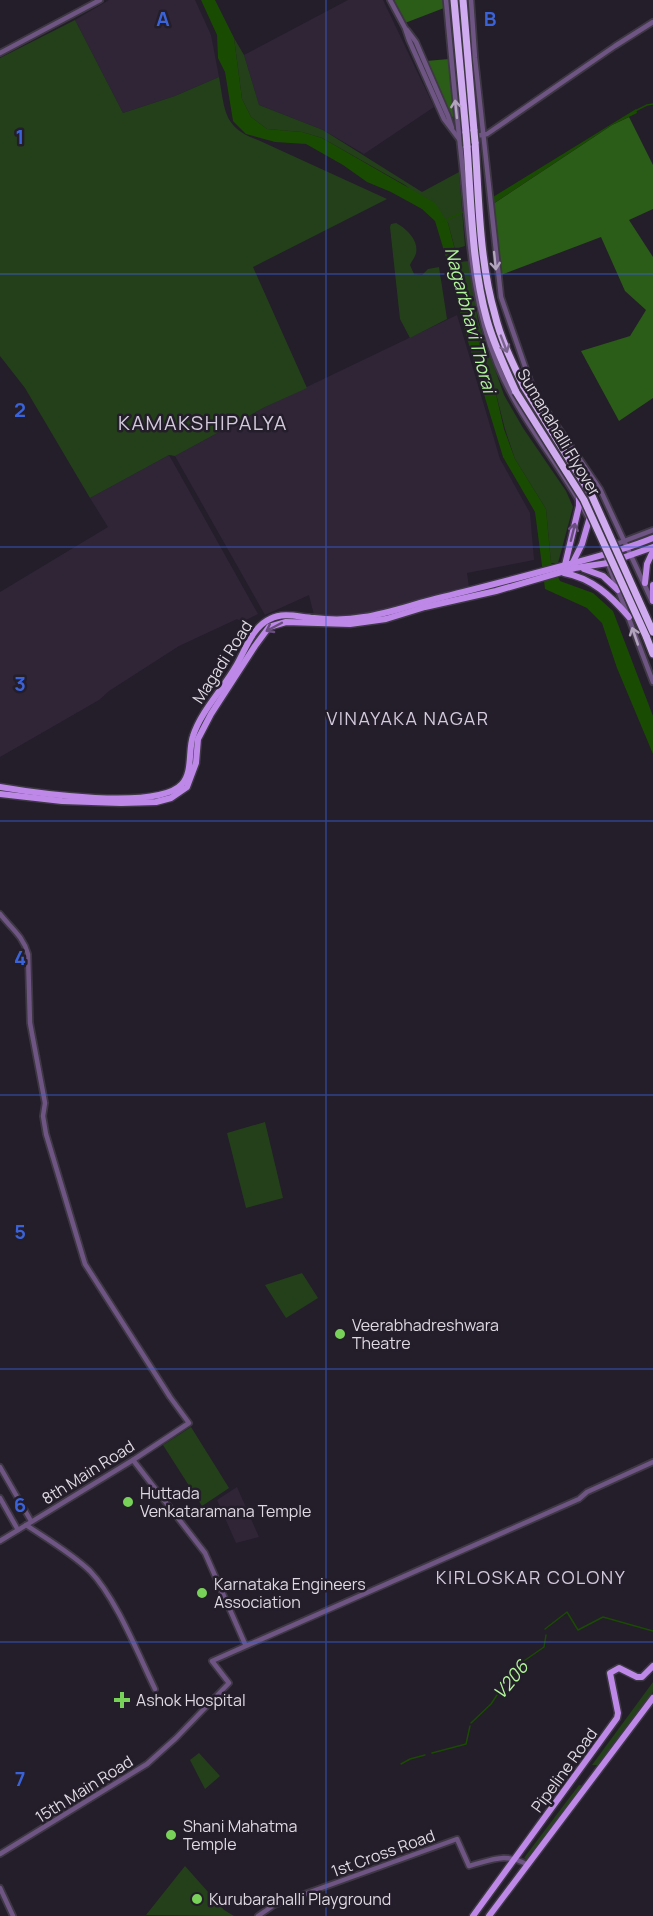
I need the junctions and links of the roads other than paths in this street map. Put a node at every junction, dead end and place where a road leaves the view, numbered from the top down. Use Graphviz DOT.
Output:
graph roads {
  1 [pos="100,0"];
  2 [pos="390,0"];
  3 [pos="446,0"];
  4 [pos="454,0"];
  5 [pos="463,0"];
  6 [pos="471,0"];
  7 [pos="653,22"];
  8 [pos="0,52"];
  9 [pos="470,132"];
  10 [pos="484,135"];
  11 [pos="459,139"];
  12 [pos="579,499"];
  13 [pos="589,520"];
  14 [pos="617,524"];
  15 [pos="653,530"];
  16 [pos="596,533"];
  17 [pos="653,538"];
  18 [pos="626,545"];
  19 [pos="653,549"];
  20 [pos="604,552"];
  21 [pos="632,555"];
  22 [pos="608,563"];
  23 [pos="574,566"];
  24 [pos="561,569"];
  25 [pos="640,574"];
  26 [pos="535,577"];
  27 [pos="645,583"];
  28 [pos="653,585"];
  29 [pos="617,587"];
  30 [pos="653,602"];
  31 [pos="629,617"];
  32 [pos="650,633"];
  33 [pos="653,654"];
  34 [pos="653,682"];
  35 [pos="0,787"];
  36 [pos="0,794"];
  37 [pos="0,914"];
  38 [pos="133,1460"];
  39 [pos="653,1462"];
  40 [pos="0,1467"];
  41 [pos="0,1498"];
  42 [pos="31,1521"];
  43 [pos="26,1525"];
  44 [pos="18,1530"];
  45 [pos="0,1540"];
  46 [pos="245,1644"];
  47 [pos="653,1666"];
  48 [pos="155,1689"];
  49 [pos="653,1698"];
  50 [pos="0,1854"];
  51 [pos="516,1858"];
  52 [pos="528,1865"];
  53 [pos="0,1888"];
  54 [pos="13,1916"];
  55 [pos="258,1916"];
  56 [pos="473,1916"];
  57 [pos="489,1916"];
  1 -- 8 [label="street"];
  2 -- 11 [label="street"];
  11 -- 3 [label="street, one-way"];
  4 -- 9 [label="highway, Sumanahalli Flyover"];
  5 -- 9 [label="highway, Sumanahalli Flyover"];
  6 -- 10 [label="street"];
  7 -- 10 [label="street"];
  9 -- 32 [label="highway, Sumanahalli Flyover, one-way, bridge"];
  9 -- 32 [label="highway, Sumanahalli Flyover, bridge"];
  10 -- 11 [label="street"];
  10 -- 14 [label="street, one-way"];
  11 -- 12 [label="street"];
  12 -- 13 [label="street"];
  24 -- 12 [label="main road, one-way"];
  13 -- 16 [label="street"];
  13 -- 23 [label="main road"];
  14 -- 16 [label="street"];
  14 -- 18 [label="street"];
  15 -- 18 [label="street, Magadi Road"];
  16 -- 20 [label="street"];
  17 -- 18 [label="main road, Magadi Road"];
  18 -- 20 [label="main road, Magadi Road"];
  18 -- 21 [label="street"];
  19 -- 21 [label="main road, Magadi Road"];
  19 -- 27 [label="main road"];
  20 -- 22 [label="street"];
  20 -- 23 [label="main road, Magadi Road"];
  21 -- 22 [label="main road, Magadi Road"];
  21 -- 25 [label="street"];
  22 -- 23 [label="main road, Magadi Road"];
  22 -- 29 [label="street"];
  23 -- 24 [label="main road, Magadi Road"];
  23 -- 29 [label="main road"];
  24 -- 26 [label="main road, Magadi Road"];
  24 -- 31 [label="main road"];
  25 -- 27 [label="street"];
  25 -- 29 [label="street"];
  26 -- 35 [label="main road, Magadi Road"];
  26 -- 36 [label="main road, Magadi Road, one-way"];
  27 -- 30 [label="street"];
  28 -- 30 [label="main road"];
  29 -- 31 [label="street"];
  34 -- 31 [label="street, one-way"];
  32 -- 33 [label="highway, Sumanahalli Flyover"];
  37 -- 38 [label="street, 8th Main Road"];
  38 -- 42 [label="street, 8th Main Road"];
  38 -- 46 [label="street"];
  39 -- 46 [label="street"];
  40 -- 42 [label="street"];
  41 -- 44 [label="street"];
  42 -- 43 [label="street, 8th Main Road"];
  43 -- 44 [label="street, 8th Main Road"];
  43 -- 48 [label="street"];
  44 -- 45 [label="street, 8th Main Road"];
  46 -- 50 [label="street, 15th Main Road"];
  47 -- 51 [label="main road, Pipeline Road"];
  49 -- 52 [label="main road, Pipeline Road"];
  51 -- 52 [label="street"];
  51 -- 55 [label="street, 1st Cross Road"];
  51 -- 56 [label="main road, Pipeline Road"];
  52 -- 57 [label="main road, Pipeline Road"];
  53 -- 54 [label="street"];
}
